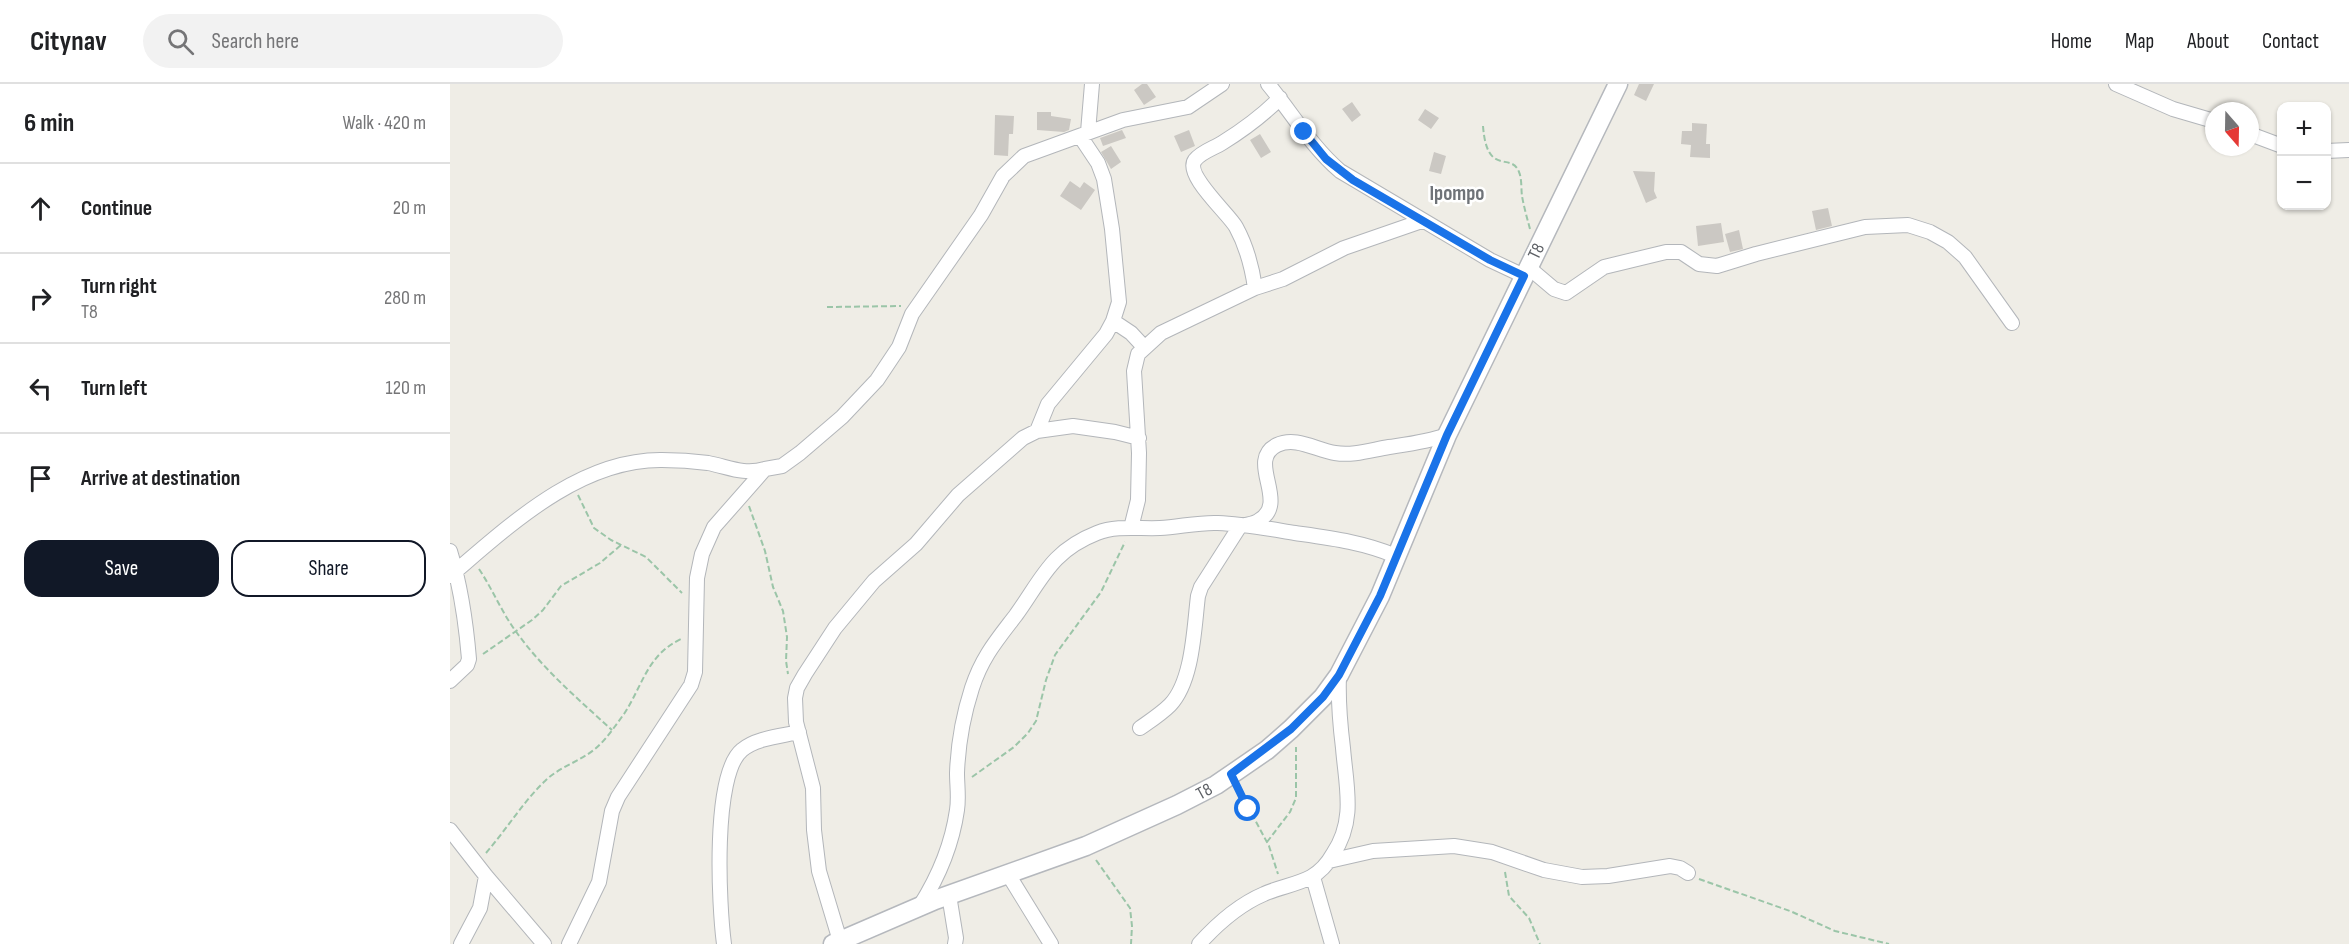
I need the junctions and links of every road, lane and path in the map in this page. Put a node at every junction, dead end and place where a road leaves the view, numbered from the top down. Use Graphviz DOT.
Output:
graph roads {
  1 [pos="1092,84"];
  2 [pos="1222,84"];
  3 [pos="1268,84"];
  4 [pos="1618,84"];
  5 [pos="2116,84"];
  6 [pos="1280,98"];
  7 [pos="2205,118"];
  8 [pos="1482,126"];
  9 [pos="1084,134"];
  10 [pos="2259,138"];
  11 [pos="2277,144"];
  12 [pos="2349,150"];
  13 [pos="2331,151"];
  14 [pos="1422,221"];
  15 [pos="1538,248"];
  16 [pos="1526,272"];
  17 [pos="1255,288"];
  18 [pos="827,307"];
  19 [pos="916,309"];
  20 [pos="1113,321"];
  21 [pos="2012,322"];
  22 [pos="1144,347"];
  23 [pos="1037,431"];
  24 [pos="1447,435"];
  25 [pos="1139,438"];
  26 [pos="765,469"];
  27 [pos="573,483"];
  28 [pos="744,492"];
  29 [pos="1240,526"];
  30 [pos="1131,528"];
  31 [pos="621,545"];
  32 [pos="450,551"];
  33 [pos="1396,556"];
  34 [pos="472,558"];
  35 [pos="453,574"];
  36 [pos="695,600"];
  37 [pos="516,632"];
  38 [pos="695,636"];
  39 [pos="467,665"];
  40 [pos="1339,675"];
  41 [pos="450,681"];
  42 [pos="796,694"];
  43 [pos="1295,726"];
  44 [pos="1140,728"];
  45 [pos="612,730"];
  46 [pos="799,732"];
  47 [pos="1231,774"];
  48 [pos="957,794"];
  49 [pos="450,830"];
  50 [pos="1267,842"];
  51 [pos="1086,846"];
  52 [pos="1505,857"];
  53 [pos="1329,861"];
  54 [pos="476,864"];
  55 [pos="1688,873"];
  56 [pos="1008,874"];
  57 [pos="486,876"];
  58 [pos="1313,877"];
  59 [pos="1283,887"];
  60 [pos="949,895"];
  61 [pos="920,906"];
  62 [pos="836,943"];
  63 [pos="461,944"];
  64 [pos="544,944"];
  65 [pos="568,944"];
  66 [pos="724,944"];
  67 [pos="955,944"];
  68 [pos="1051,944"];
  69 [pos="1131,944"];
  70 [pos="1199,944"];
  71 [pos="1332,944"];
  72 [pos="1540,944"];
  73 [pos="1889,944"];
  1 -- 9 [label="street"];
  2 -- 9 [label="street"];
  3 -- 6 [label="street"];
  4 -- 15 [label="street, T8"];
  5 -- 7 [label="street"];
  6 -- 14 [label="street"];
  6 -- 17 [label="street"];
  8 -- 15 [label="path"];
  9 -- 19 [label="street"];
  9 -- 20 [label="street"];
  10 -- 11 [label="street"];
  12 -- 13 [label="street"];
  14 -- 16 [label="street"];
  14 -- 17 [label="street"];
  15 -- 16 [label="street, T8"];
  16 -- 21 [label="street"];
  16 -- 24 [label="street, T8"];
  17 -- 22 [label="street"];
  18 -- 19 [label="path"];
  19 -- 26 [label="street"];
  20 -- 22 [label="street"];
  20 -- 23 [label="street"];
  22 -- 25 [label="street"];
  23 -- 25 [label="street"];
  23 -- 42 [label="street"];
  24 -- 29 [label="street"];
  24 -- 33 [label="street, T8"];
  25 -- 30 [label="street"];
  26 -- 27 [label="street"];
  26 -- 28 [label="street"];
  27 -- 31 [label="path"];
  27 -- 34 [label="street"];
  28 -- 36 [label="street"];
  28 -- 42 [label="path"];
  29 -- 30 [label="street"];
  29 -- 33 [label="street"];
  29 -- 44 [label="street"];
  30 -- 48 [label="path"];
  30 -- 48 [label="street"];
  31 -- 36 [label="path"];
  31 -- 37 [label="path"];
  32 -- 35 [label="street"];
  33 -- 40 [label="street, T8"];
  34 -- 35 [label="street"];
  34 -- 37 [label="path"];
  35 -- 39 [label="street"];
  36 -- 38 [label="street"];
  37 -- 39 [label="path"];
  37 -- 45 [label="path"];
  38 -- 45 [label="path"];
  38 -- 65 [label="street"];
  39 -- 41 [label="street"];
  40 -- 43 [label="street, T8"];
  40 -- 53 [label="street"];
  42 -- 46 [label="street"];
  43 -- 47 [label="street, T8"];
  43 -- 50 [label="path"];
  45 -- 54 [label="path"];
  46 -- 62 [label="street"];
  46 -- 66 [label="street"];
  47 -- 50 [label="path"];
  47 -- 51 [label="street, T8"];
  48 -- 61 [label="street"];
  49 -- 54 [label="street"];
  50 -- 59 [label="path"];
  51 -- 56 [label="street, T8"];
  51 -- 69 [label="path"];
  52 -- 53 [label="street"];
  52 -- 55 [label="street"];
  52 -- 72 [label="path"];
  53 -- 58 [label="street"];
  54 -- 57 [label="street"];
  55 -- 73 [label="path"];
  56 -- 60 [label="street, T8"];
  56 -- 68 [label="street"];
  57 -- 63 [label="street"];
  57 -- 64 [label="street"];
  58 -- 59 [label="street"];
  58 -- 71 [label="street"];
  59 -- 70 [label="street"];
  60 -- 61 [label="street, T8"];
  60 -- 67 [label="street"];
  61 -- 62 [label="street, T8"];
}
